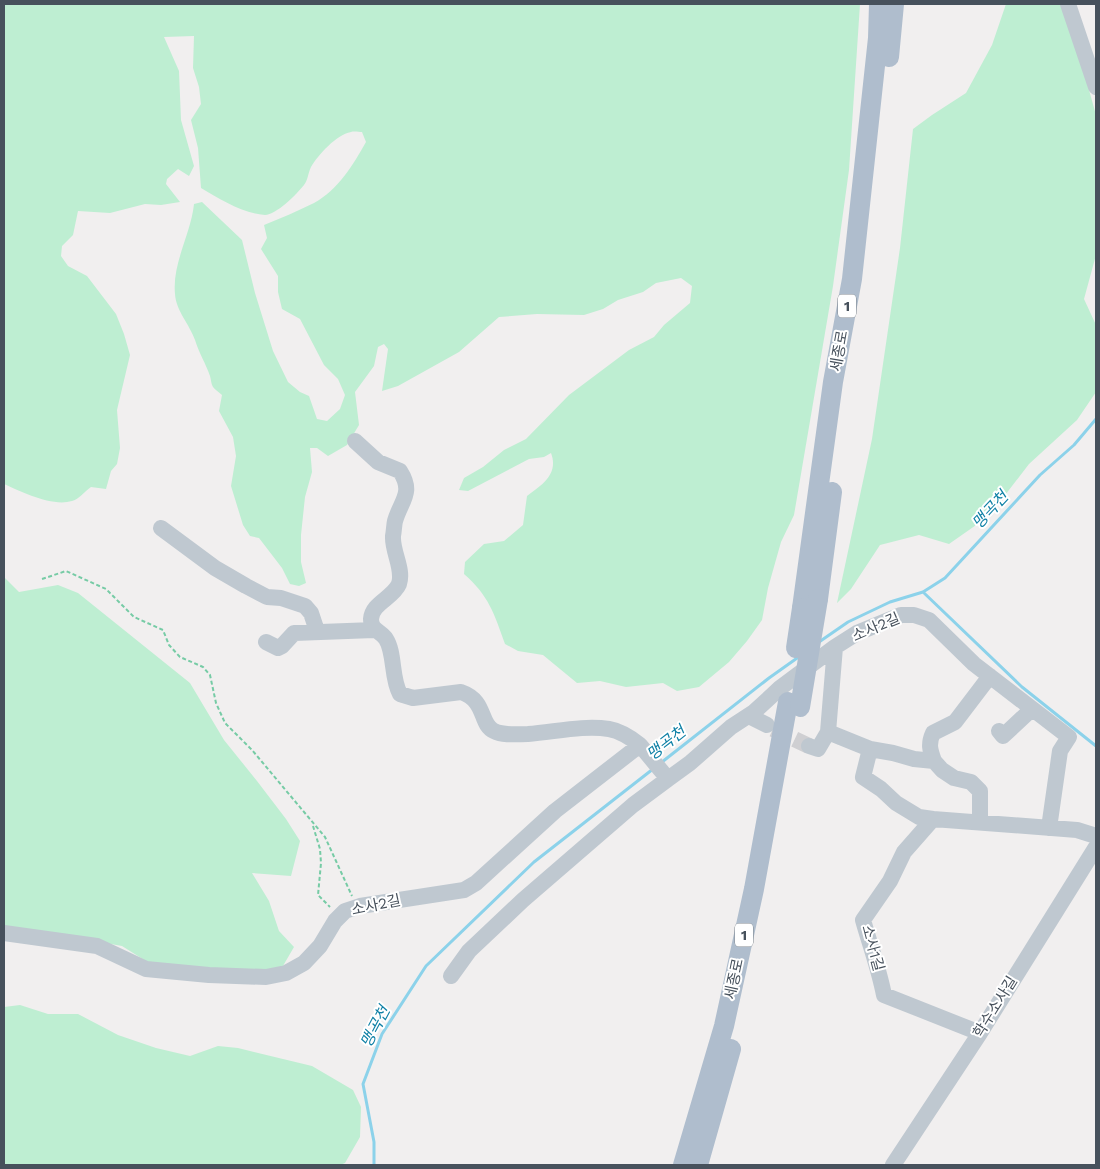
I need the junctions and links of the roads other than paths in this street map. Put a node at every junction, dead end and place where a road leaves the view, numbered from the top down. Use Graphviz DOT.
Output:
graph roads {
  1 [pos="879,4"];
  2 [pos="894,4"];
  3 [pos="1068,4"];
  4 [pos="1096,87"];
  5 [pos="355,441"];
  6 [pos="161,528"];
  7 [pos="810,604"];
  8 [pos="374,630"];
  9 [pos="317,631"];
  10 [pos="266,642"];
  11 [pos="835,647"];
  12 [pos="990,676"];
  13 [pos="794,705"];
  14 [pos="1032,708"];
  15 [pos="749,716"];
  16 [pos="767,725"];
  17 [pos="999,731"];
  18 [pos="828,732"];
  19 [pos="641,746"];
  20 [pos="809,746"];
  21 [pos="870,749"];
  22 [pos="934,761"];
  23 [pos="666,777"];
  24 [pos="933,819"];
  25 [pos="980,822"];
  26 [pos="1049,828"];
  27 [pos="1096,836"];
  28 [pos="1096,847"];
  29 [pos="4,933"];
  30 [pos="451,976"];
  31 [pos="980,1033"];
  32 [pos="683,1165"];
  33 [pos="698,1165"];
  34 [pos="893,1165"];
  1 -- 7 [label="main road, 세종로 / 1"];
  2 -- 7 [label="main road, 세종로 / 1"];
  3 -- 4 [label="street"];
  5 -- 8 [label="street"];
  6 -- 9 [label="street"];
  7 -- 13 [label="main road, 1, bridge"];
  8 -- 9 [label="street"];
  8 -- 19 [label="street"];
  9 -- 10 [label="street"];
  11 -- 12 [label="street, 소사2길"];
  11 -- 15 [label="street, 소사2길"];
  11 -- 18 [label="street"];
  12 -- 14 [label="street, 소사2길"];
  12 -- 22 [label="street"];
  13 -- 32 [label="main road, 세종로 / 1"];
  13 -- 33 [label="main road, 세종로 / 1"];
  14 -- 17 [label="street"];
  14 -- 26 [label="street, 소사2길"];
  15 -- 16 [label="street"];
  15 -- 23 [label="street, 소사2길"];
  18 -- 20 [label="street"];
  18 -- 21 [label="street"];
  19 -- 23 [label="street"];
  19 -- 29 [label="street, 소사2길"];
  21 -- 22 [label="street"];
  21 -- 24 [label="street"];
  22 -- 25 [label="street"];
  23 -- 30 [label="street, 소사2길"];
  24 -- 25 [label="street"];
  24 -- 31 [label="street, 소사1길"];
  25 -- 26 [label="street"];
  26 -- 27 [label="street"];
  28 -- 31 [label="street, 학수소사길"];
  31 -- 34 [label="street, 학수소사길"];
}
